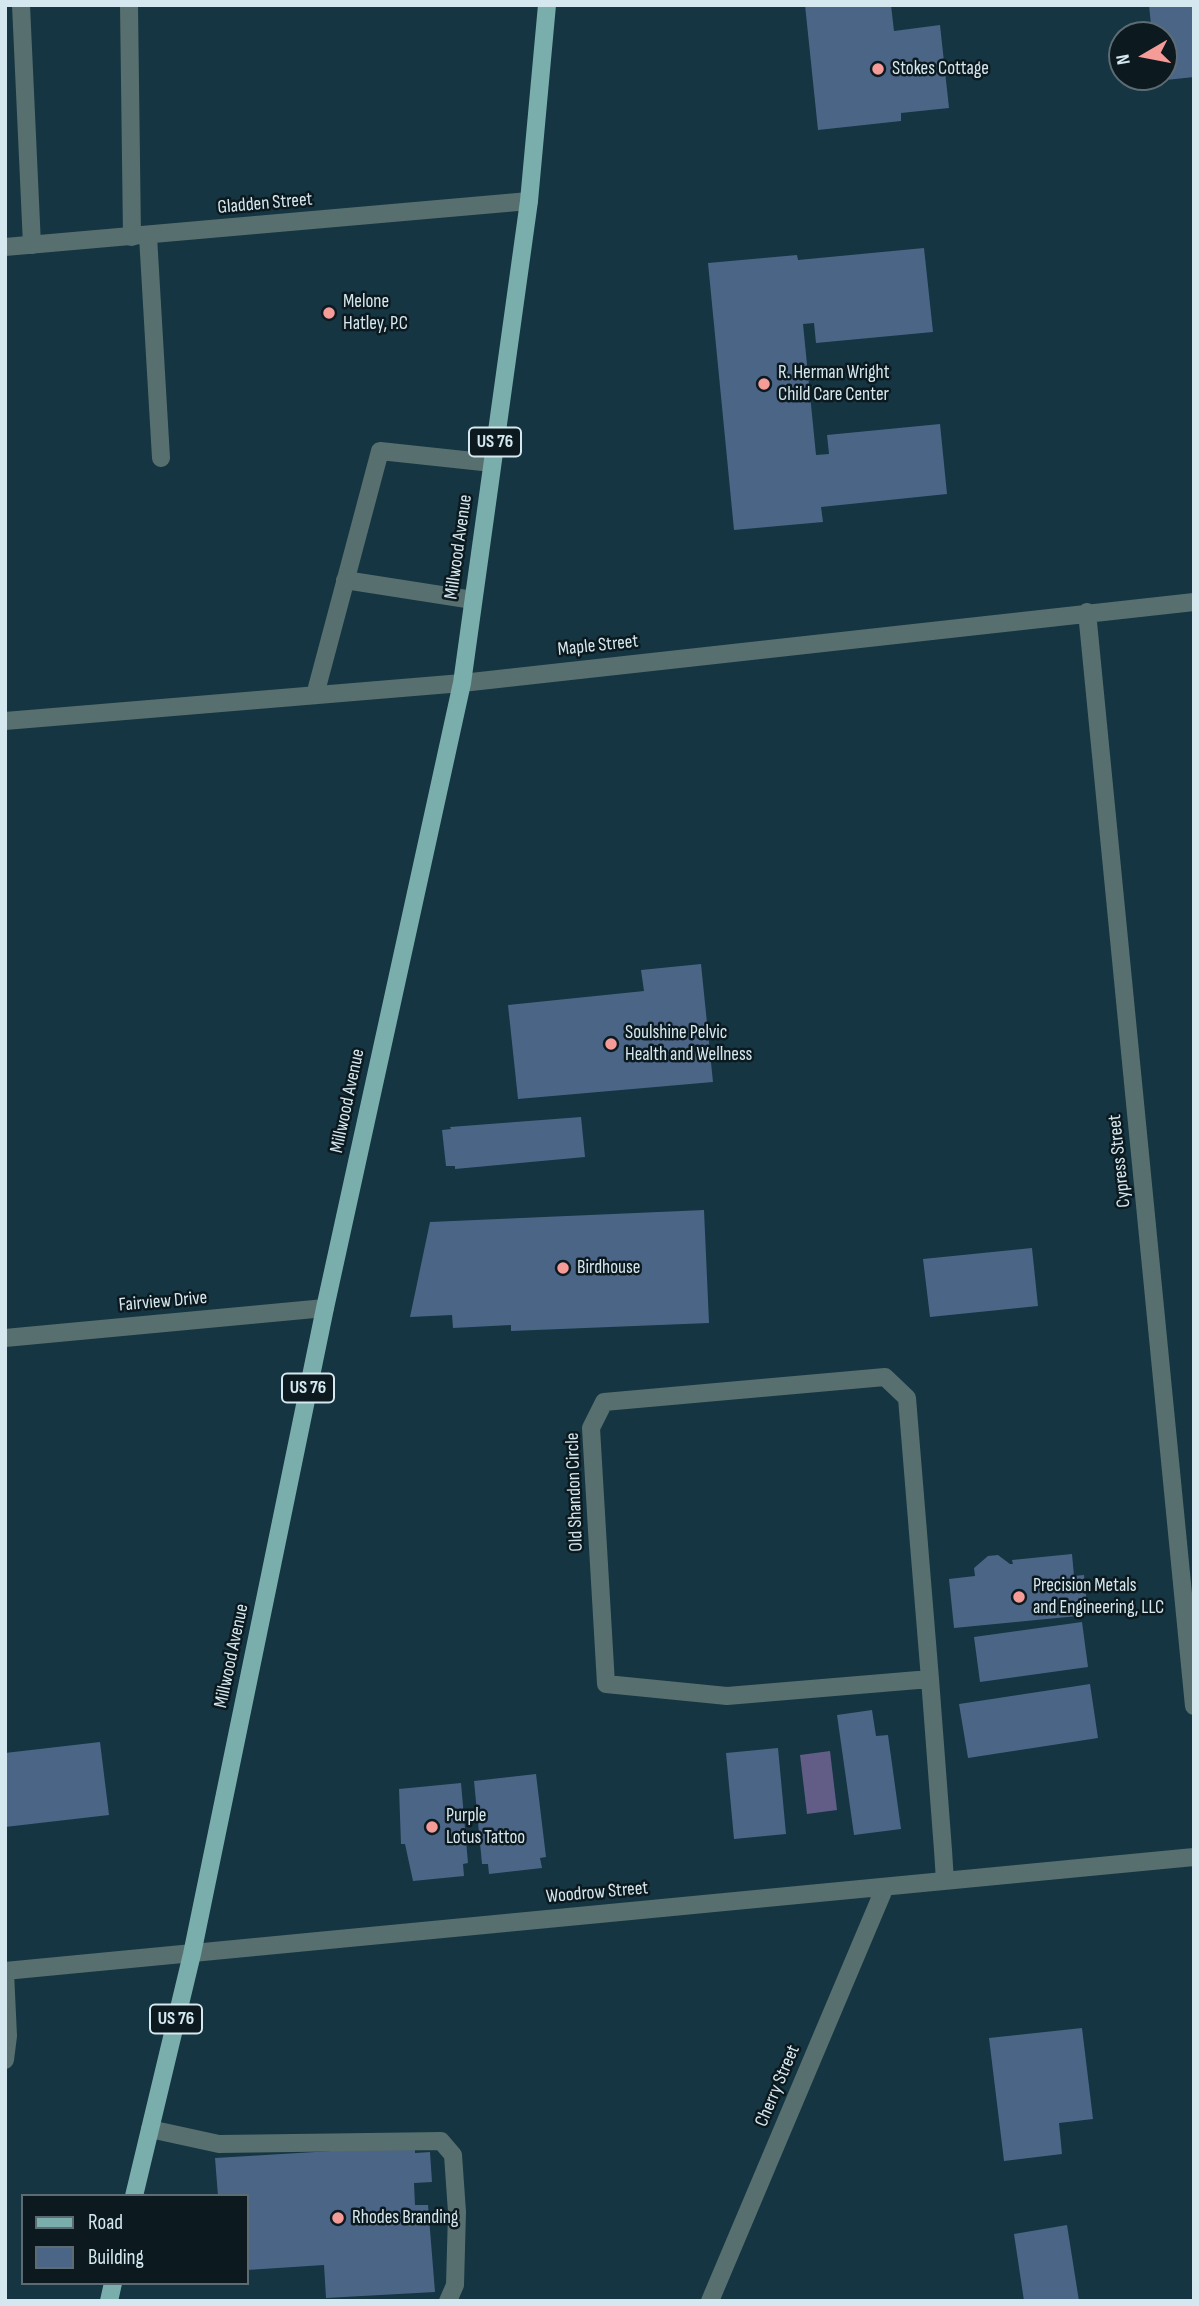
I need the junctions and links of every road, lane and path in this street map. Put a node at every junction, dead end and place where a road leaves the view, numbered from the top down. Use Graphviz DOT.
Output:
graph roads {
  1 [pos="21,5"];
  2 [pos="129,5"];
  3 [pos="547,5"];
  4 [pos="529,201"];
  5 [pos="140,236"];
  6 [pos="32,244"];
  7 [pos="5,247"];
  8 [pos="161,458"];
  9 [pos="492,463"];
  10 [pos="345,580"];
  11 [pos="473,600"];
  12 [pos="1194,602"];
  13 [pos="1087,612"];
  14 [pos="462,682"];
  15 [pos="315,695"];
  16 [pos="5,721"];
  17 [pos="325,1308"];
  18 [pos="5,1338"];
  19 [pos="930,1679"];
  20 [pos="1194,1706"];
  21 [pos="1194,1857"];
  22 [pos="945,1881"];
  23 [pos="885,1887"];
  24 [pos="192,1954"];
  25 [pos="5,1972"];
  26 [pos="5,2060"];
  27 [pos="150,2129"];
  28 [pos="134,2194"];
  29 [pos="447,2301"];
  30 [pos="710,2301"];
  1 -- 6 [label="street"];
  2 -- 5 [label="street"];
  3 -- 4 [label="main road, Millwood Avenue / US 76"];
  4 -- 5 [label="street, Gladden Street"];
  4 -- 9 [label="main road, Millwood Avenue / US 76"];
  5 -- 6 [label="street, Gladden Street"];
  5 -- 8 [label="street"];
  6 -- 7 [label="street, Gladden Street"];
  9 -- 10 [label="street"];
  9 -- 11 [label="main road, Millwood Avenue / US 76"];
  10 -- 11 [label="street"];
  10 -- 15 [label="street"];
  11 -- 14 [label="main road, Millwood Avenue / US 76"];
  12 -- 13 [label="street, Maple Street"];
  13 -- 14 [label="street, Maple Street"];
  13 -- 20 [label="street, Cypress Street"];
  14 -- 15 [label="street, Maple Street"];
  14 -- 17 [label="main road, Millwood Avenue / US 76"];
  15 -- 16 [label="street, Maple Street"];
  17 -- 18 [label="street, Fairview Drive"];
  17 -- 24 [label="main road, Millwood Avenue / US 76"];
  19 -- 19 [label="street, Old Shandon Circle"];
  19 -- 22 [label="street, Old Shandon Circle"];
  21 -- 22 [label="street, Woodrow Street"];
  22 -- 23 [label="street, Woodrow Street"];
  23 -- 24 [label="street, Woodrow Street"];
  23 -- 30 [label="street, Cherry Street"];
  24 -- 25 [label="street, Woodrow Street"];
  24 -- 27 [label="main road, Millwood Avenue / US 76"];
  25 -- 26 [label="street"];
  27 -- 28 [label="main road, Millwood Avenue / US 76"];
  27 -- 29 [label="street"];
}
